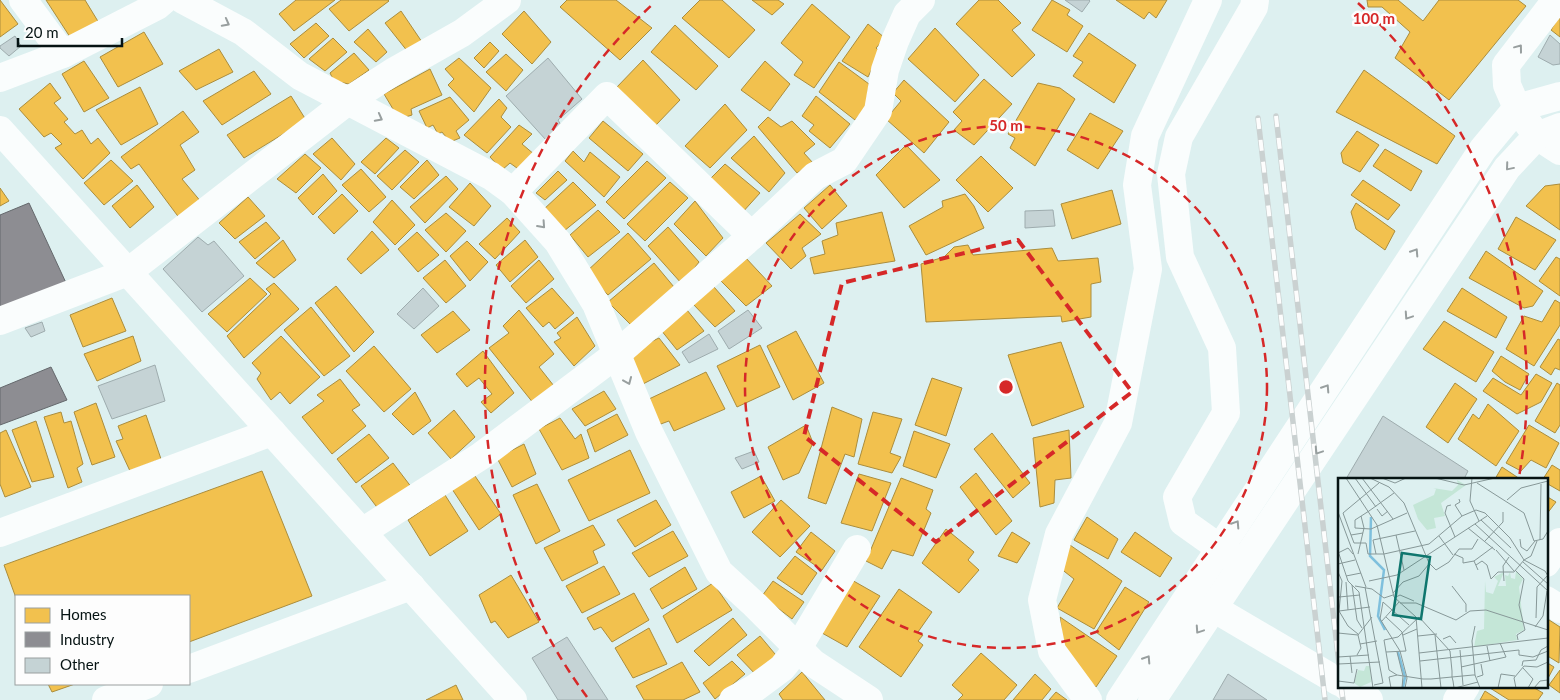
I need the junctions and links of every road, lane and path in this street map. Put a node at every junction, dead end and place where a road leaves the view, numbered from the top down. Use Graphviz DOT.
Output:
graph roads {
  1 [pos="23,0"];
  2 [pos="164,0"];
  3 [pos="184,0"];
  4 [pos="507,0"];
  5 [pos="921,0"];
  6 [pos="1208,0"];
  7 [pos="1255,0"];
  8 [pos="1556,0"];
  9 [pos="63,54"];
  10 [pos="0,78"];
  11 [pos="1560,96"];
  12 [pos="348,101"];
  13 [pos="1517,108"];
  14 [pos="0,130"];
  15 [pos="1549,132"];
  16 [pos="1560,151"];
  17 [pos="513,192"];
  18 [pos="752,236"];
  19 [pos="128,272"];
  20 [pos="0,321"];
  21 [pos="617,354"];
  22 [pos="272,432"];
  23 [pos="362,532"];
  24 [pos="0,533"];
  25 [pos="1560,542"];
  26 [pos="1220,548"];
  27 [pos="857,549"];
  28 [pos="1548,560"];
  29 [pos="1242,564"];
  30 [pos="410,586"];
  31 [pos="1548,601"];
  32 [pos="1213,608"];
  33 [pos="1560,609"];
  34 [pos="798,648"];
  35 [pos="190,669"];
  36 [pos="1338,681"];
  37 [pos="147,685"];
  38 [pos="1349,688"];
  39 [pos="1465,688"];
  40 [pos="106,700"];
  41 [pos="513,700"];
  42 [pos="733,700"];
  43 [pos="869,700"];
  44 [pos="1088,700"];
  45 [pos="1120,700"];
  46 [pos="1152,700"];
  47 [pos="1369,700"];
  48 [pos="1457,700"];
  1 -- 9 [label="street"];
  2 -- 9 [label="street"];
  3 -- 12 [label="street, one-way"];
  4 -- 12 [label="street"];
  5 -- 18 [label="street"];
  6 -- 44 [label="street"];
  7 -- 26 [label="street"];
  13 -- 8 [label="street, one-way"];
  9 -- 10 [label="street"];
  11 -- 13 [label="street"];
  12 -- 17 [label="street, one-way"];
  12 -- 19 [label="street"];
  13 -- 15 [label="street"];
  26 -- 13 [label="street, one-way"];
  14 -- 19 [label="street"];
  15 -- 16 [label="street"];
  15 -- 29 [label="street, one-way"];
  17 -- 18 [label="street"];
  17 -- 21 [label="street, one-way"];
  18 -- 21 [label="street"];
  19 -- 20 [label="street"];
  19 -- 22 [label="street"];
  21 -- 23 [label="street"];
  21 -- 34 [label="street, one-way"];
  22 -- 23 [label="street"];
  22 -- 24 [label="street"];
  23 -- 30 [label="street"];
  25 -- 28 [label="street"];
  26 -- 29 [label="street"];
  45 -- 26 [label="street, one-way"];
  27 -- 34 [label="street"];
  29 -- 32 [label="street"];
  30 -- 35 [label="street"];
  30 -- 41 [label="street"];
  31 -- 33 [label="street"];
  32 -- 36 [label="street"];
  32 -- 46 [label="street, one-way"];
  34 -- 42 [label="street"];
  34 -- 43 [label="street"];
  37 -- 40 [label="street"];
  38 -- 47 [label="street"];
  39 -- 48 [label="street"];
}
